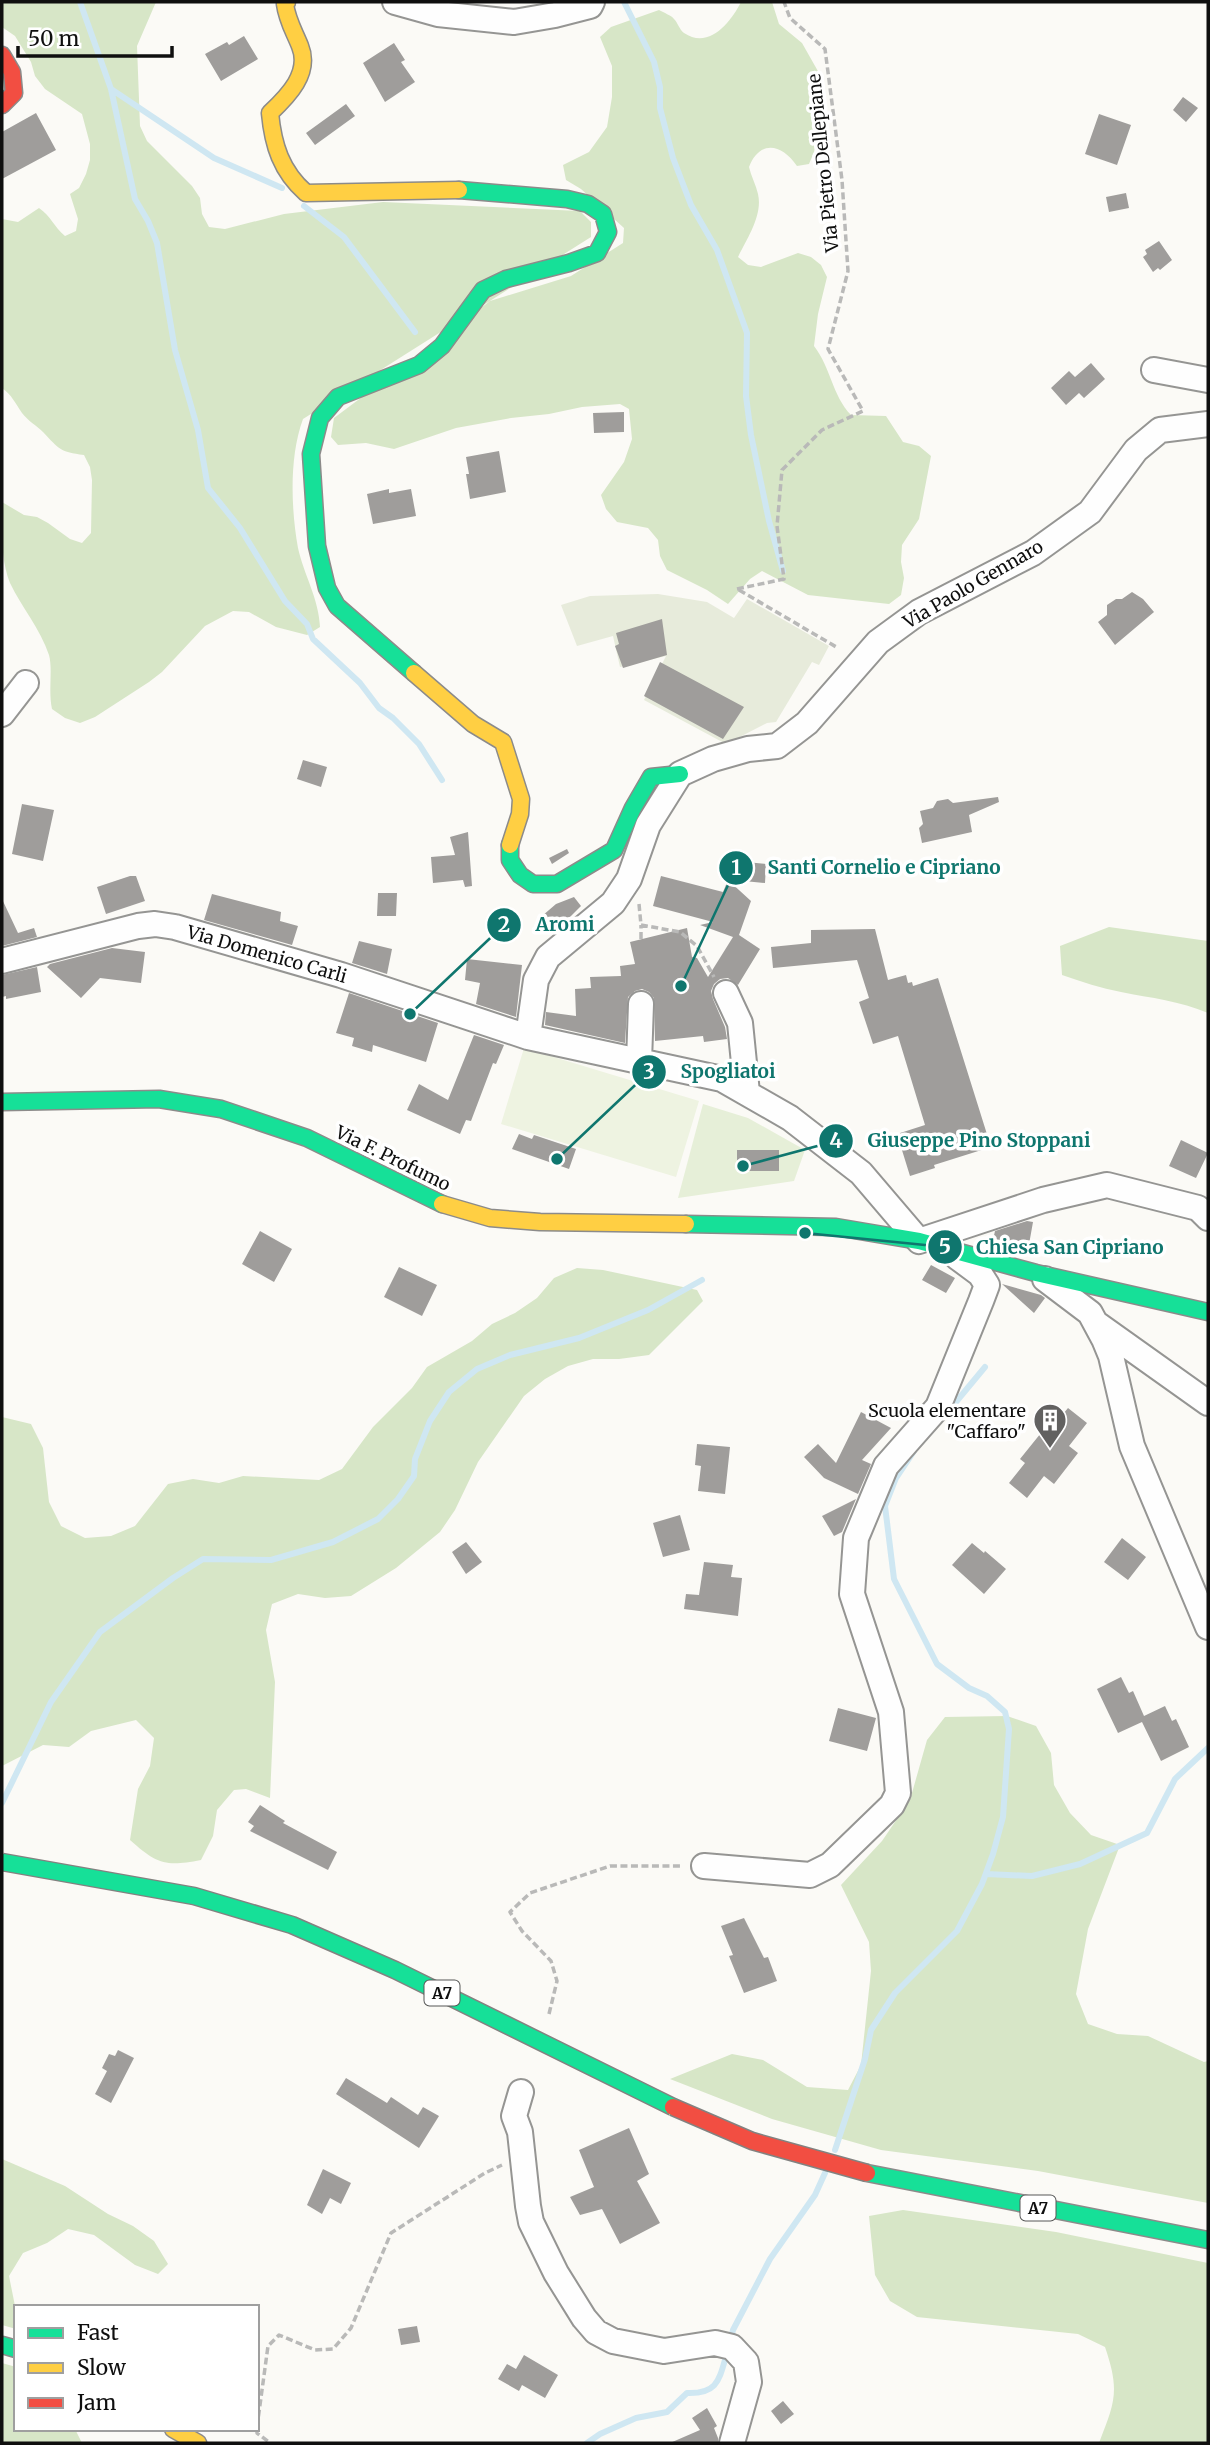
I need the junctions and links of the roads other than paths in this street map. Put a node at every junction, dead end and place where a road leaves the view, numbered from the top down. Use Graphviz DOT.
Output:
graph roads {
  1 [pos="287,2"];
  2 [pos="395,2"];
  3 [pos="592,2"];
  4 [pos="2,55"];
  5 [pos="2,105"];
  6 [pos="1154,370"];
  7 [pos="1208,380"];
  8 [pos="1208,424"];
  9 [pos="26,683"];
  10 [pos="2,714"];
  11 [pos="680,774"];
  12 [pos="2,961"];
  13 [pos="726,993"];
  14 [pos="641,1004"];
  15 [pos="528,1037"];
  16 [pos="639,1062"];
  17 [pos="747,1093"];
  18 [pos="2,1102"];
  19 [pos="1208,1218"];
  20 [pos="909,1239"];
  21 [pos="945,1248"];
  22 [pos="1036,1273"];
  23 [pos="1208,1312"];
  24 [pos="1096,1324"];
  25 [pos="1208,1404"];
  26 [pos="1208,1627"];
  27 [pos="2,1862"];
  28 [pos="704,1866"];
  29 [pos="521,2092"];
  30 [pos="1208,2240"];
  31 [pos="177,2431"];
  32 [pos="198,2443"];
  33 [pos="732,2443"];
  1 -- 11 [label="main road"];
  2 -- 3 [label="street"];
  4 -- 5 [label="main road"];
  6 -- 7 [label="street"];
  8 -- 11 [label="street, Via Paolo Gennaro"];
  9 -- 10 [label="street"];
  11 -- 15 [label="street"];
  12 -- 15 [label="street, Via Domenico Carli"];
  13 -- 17 [label="street"];
  14 -- 16 [label="street"];
  15 -- 16 [label="street, Via Domenico Carli"];
  16 -- 17 [label="street, Via Domenico Carli"];
  17 -- 20 [label="street, Via Domenico Carli"];
  18 -- 20 [label="main road, Via F. Profumo"];
  19 -- 20 [label="street"];
  20 -- 21 [label="main road, Via F. Profumo"];
  21 -- 22 [label="main road, Via F. Profumo"];
  21 -- 28 [label="street"];
  22 -- 23 [label="main road, Via F. Profumo"];
  22 -- 24 [label="street"];
  24 -- 25 [label="street"];
  24 -- 26 [label="street"];
  27 -- 30 [label="main road, A7, bridge"];
  29 -- 33 [label="street"];
  31 -- 32 [label="main road"];
}
